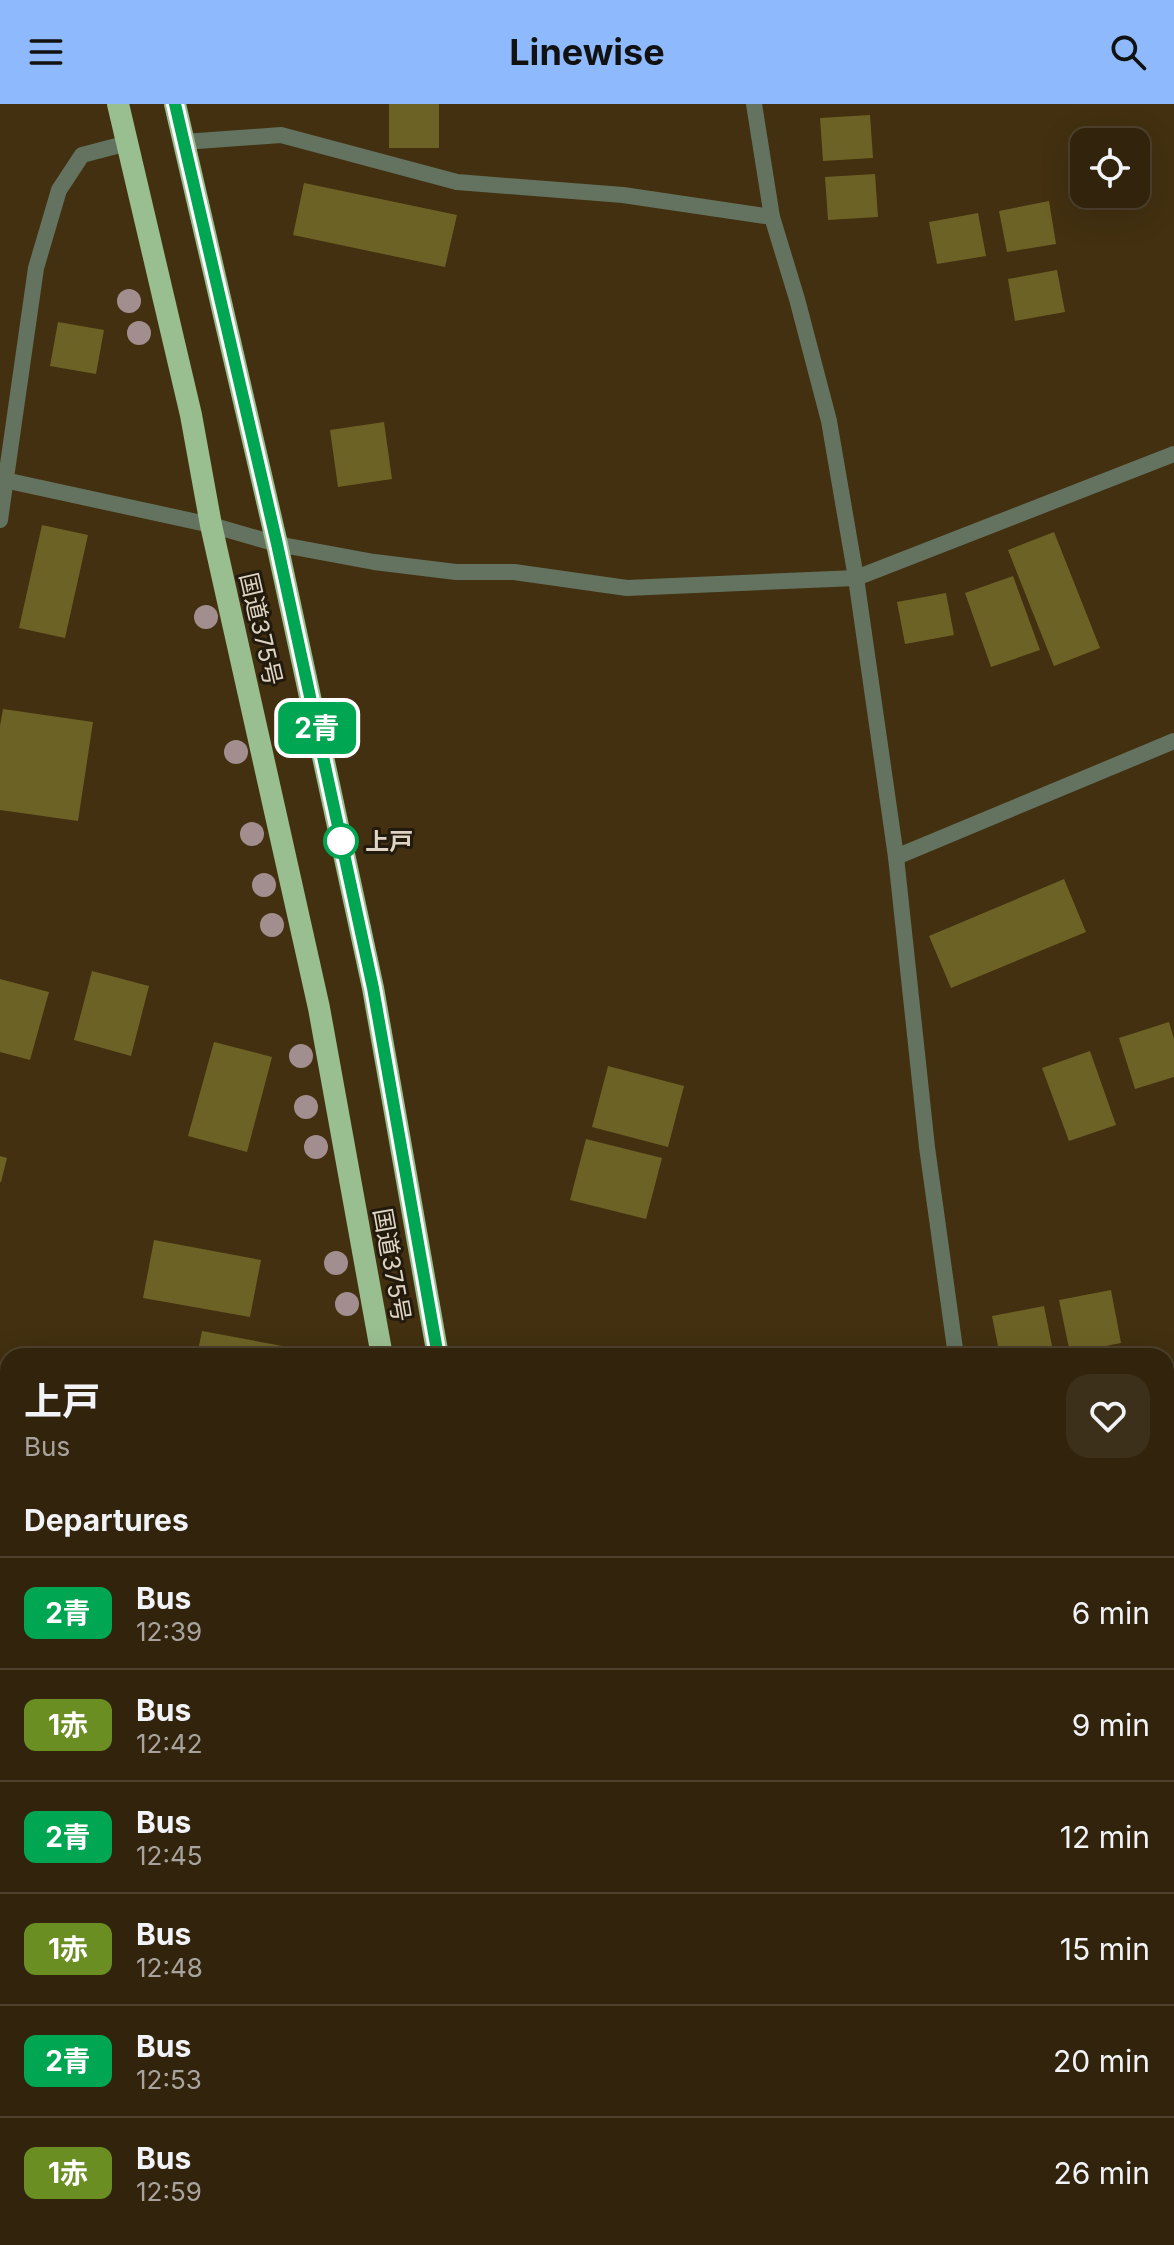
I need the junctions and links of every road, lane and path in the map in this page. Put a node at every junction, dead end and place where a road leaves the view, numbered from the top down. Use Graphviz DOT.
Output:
graph roads {
  1 [pos="118,104"];
  2 [pos="175,104"];
  3 [pos="754,104"];
  4 [pos="184,142"];
  5 [pos="128,143"];
  6 [pos="772,217"];
  7 [pos="1174,454"];
  8 [pos="3,480"];
  9 [pos="0,520"];
  10 [pos="211,525"];
  11 [pos="277,544"];
  12 [pos="856,578"];
  13 [pos="1174,741"];
  14 [pos="896,857"];
  15 [pos="381,1348"];
  16 [pos="437,1348"];
  17 [pos="955,1348"];
  1 -- 5 [label="highway, 国道375号"];
  2 -- 4 [label="highway, 国道375号"];
  3 -- 6 [label="street"];
  4 -- 6 [label="street"];
  4 -- 11 [label="highway, 国道375号"];
  5 -- 8 [label="street"];
  5 -- 10 [label="highway, 国道375号"];
  6 -- 12 [label="street"];
  7 -- 12 [label="street"];
  8 -- 9 [label="street"];
  8 -- 10 [label="street"];
  10 -- 11 [label="street"];
  10 -- 15 [label="highway, 国道375号"];
  11 -- 12 [label="street"];
  11 -- 16 [label="highway, 国道375号"];
  12 -- 14 [label="street"];
  13 -- 14 [label="street"];
  14 -- 17 [label="street"];
}
